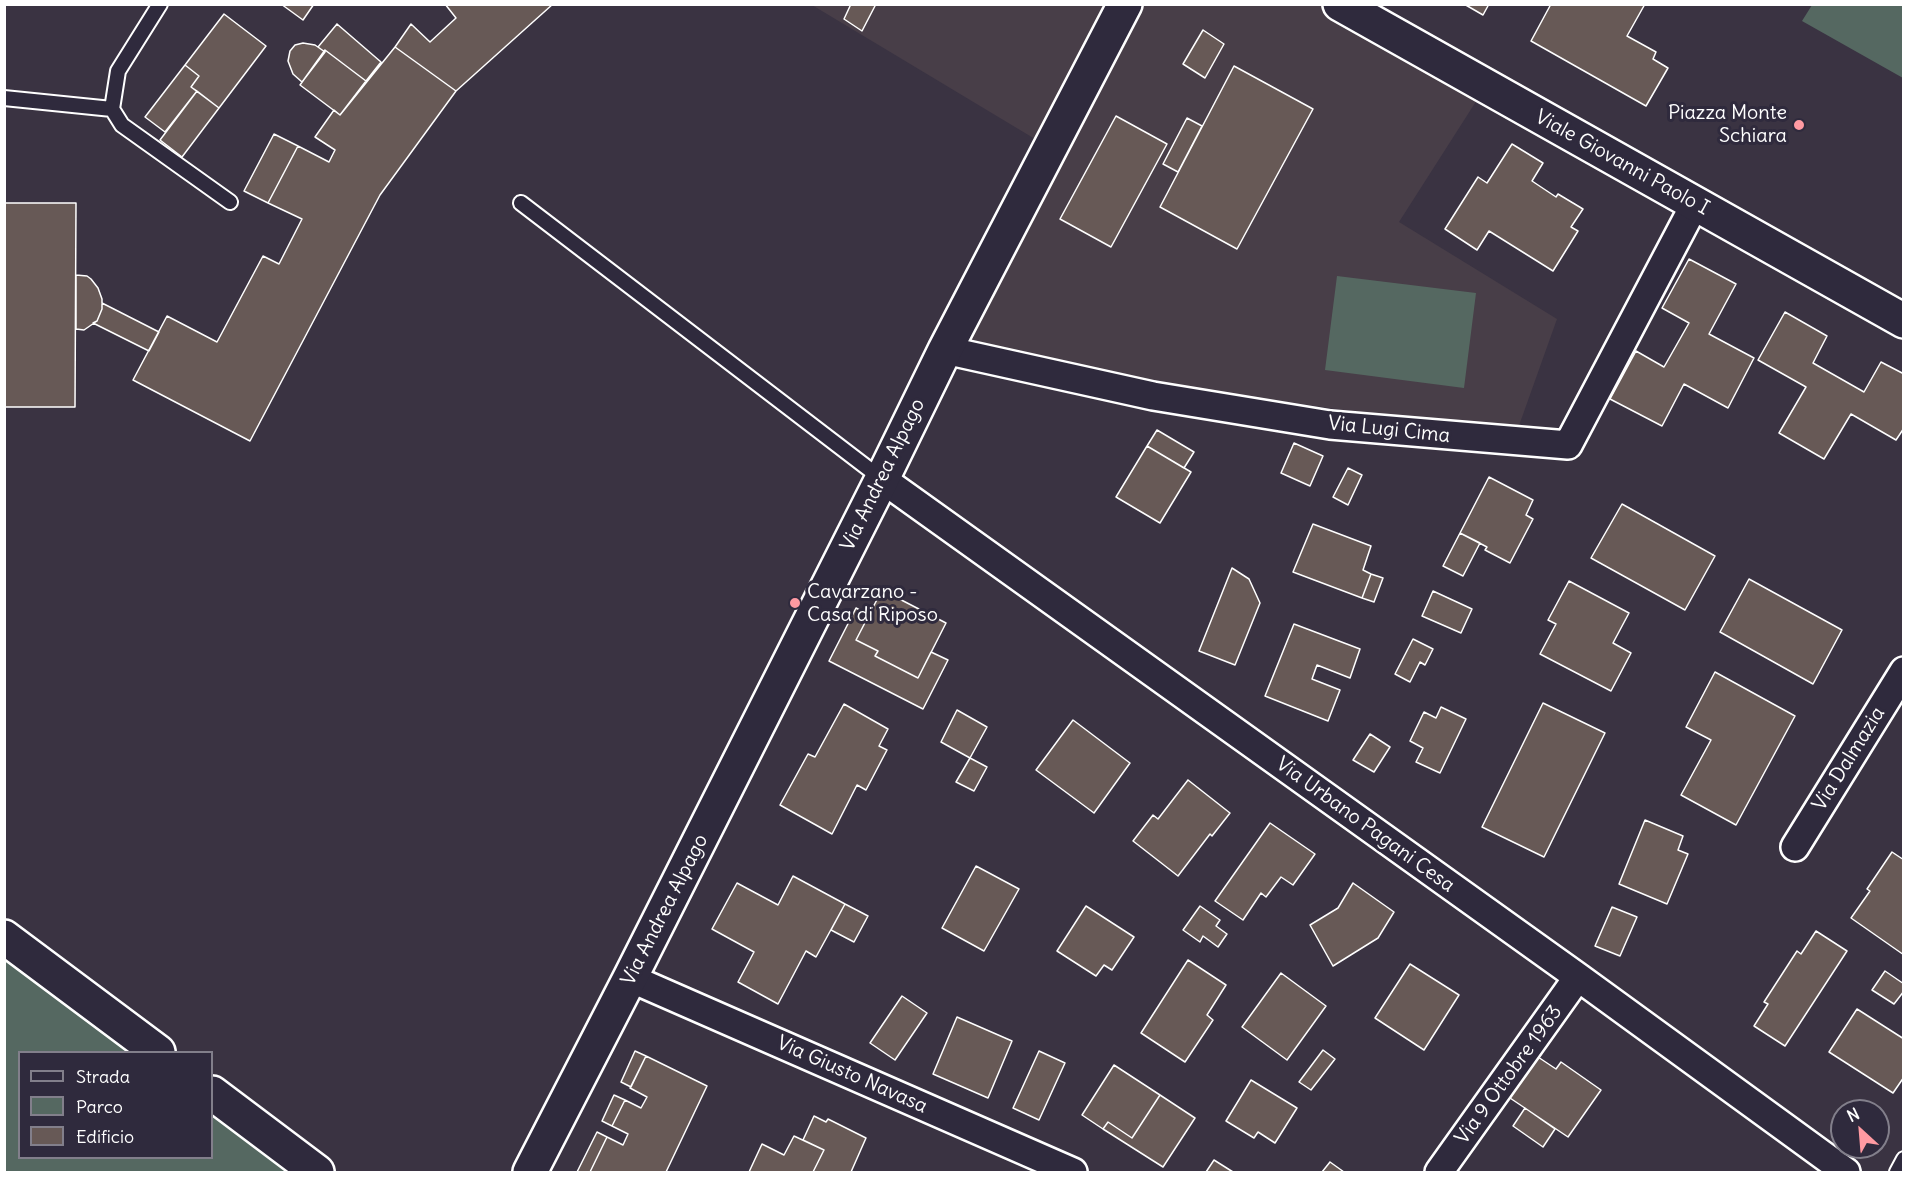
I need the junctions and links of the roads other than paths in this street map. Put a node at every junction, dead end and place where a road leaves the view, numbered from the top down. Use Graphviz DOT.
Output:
graph roads {
  1 [pos="160,4"];
  2 [pos="1125,4"];
  3 [pos="1340,4"];
  4 [pos="4,98"];
  5 [pos="112,109"];
  6 [pos="230,202"];
  7 [pos="520,202"];
  8 [pos="1695,204"];
  9 [pos="1904,321"];
  10 [pos="945,350"];
  11 [pos="882,479"];
  12 [pos="1904,671"];
  13 [pos="1795,847"];
  14 [pos="4,937"];
  15 [pos="1578,977"];
  16 [pos="630,978"];
  17 [pos="155,1051"];
  18 [pos="213,1094"];
  19 [pos="1904,1159"];
  20 [pos="317,1173"];
  21 [pos="530,1173"];
  22 [pos="1073,1173"];
  23 [pos="1439,1173"];
  24 [pos="1846,1173"];
  25 [pos="1897,1173"];
  1 -- 5 [label="lane"];
  2 -- 10 [label="street, Via Andrea Alpago"];
  3 -- 8 [label="street, Viale Giovanni Paolo I"];
  4 -- 5 [label="lane"];
  5 -- 6 [label="lane"];
  7 -- 11 [label="lane"];
  8 -- 9 [label="street, Viale Giovanni Paolo I"];
  8 -- 10 [label="street, Via Lugi Cima"];
  10 -- 11 [label="street, Via Andrea Alpago"];
  11 -- 15 [label="street, Via Urbano Pagani Cesa"];
  11 -- 16 [label="street, Via Andrea Alpago"];
  12 -- 13 [label="street, Via Dalmazia"];
  14 -- 17 [label="street"];
  15 -- 23 [label="street, Via 9 Ottobre 1963"];
  15 -- 24 [label="street, Via Urbano Pagani Cesa"];
  16 -- 21 [label="street, Via Andrea Alpago"];
  16 -- 22 [label="street, Via Giusto Navasa"];
  18 -- 20 [label="street"];
  19 -- 25 [label="lane"];
}
